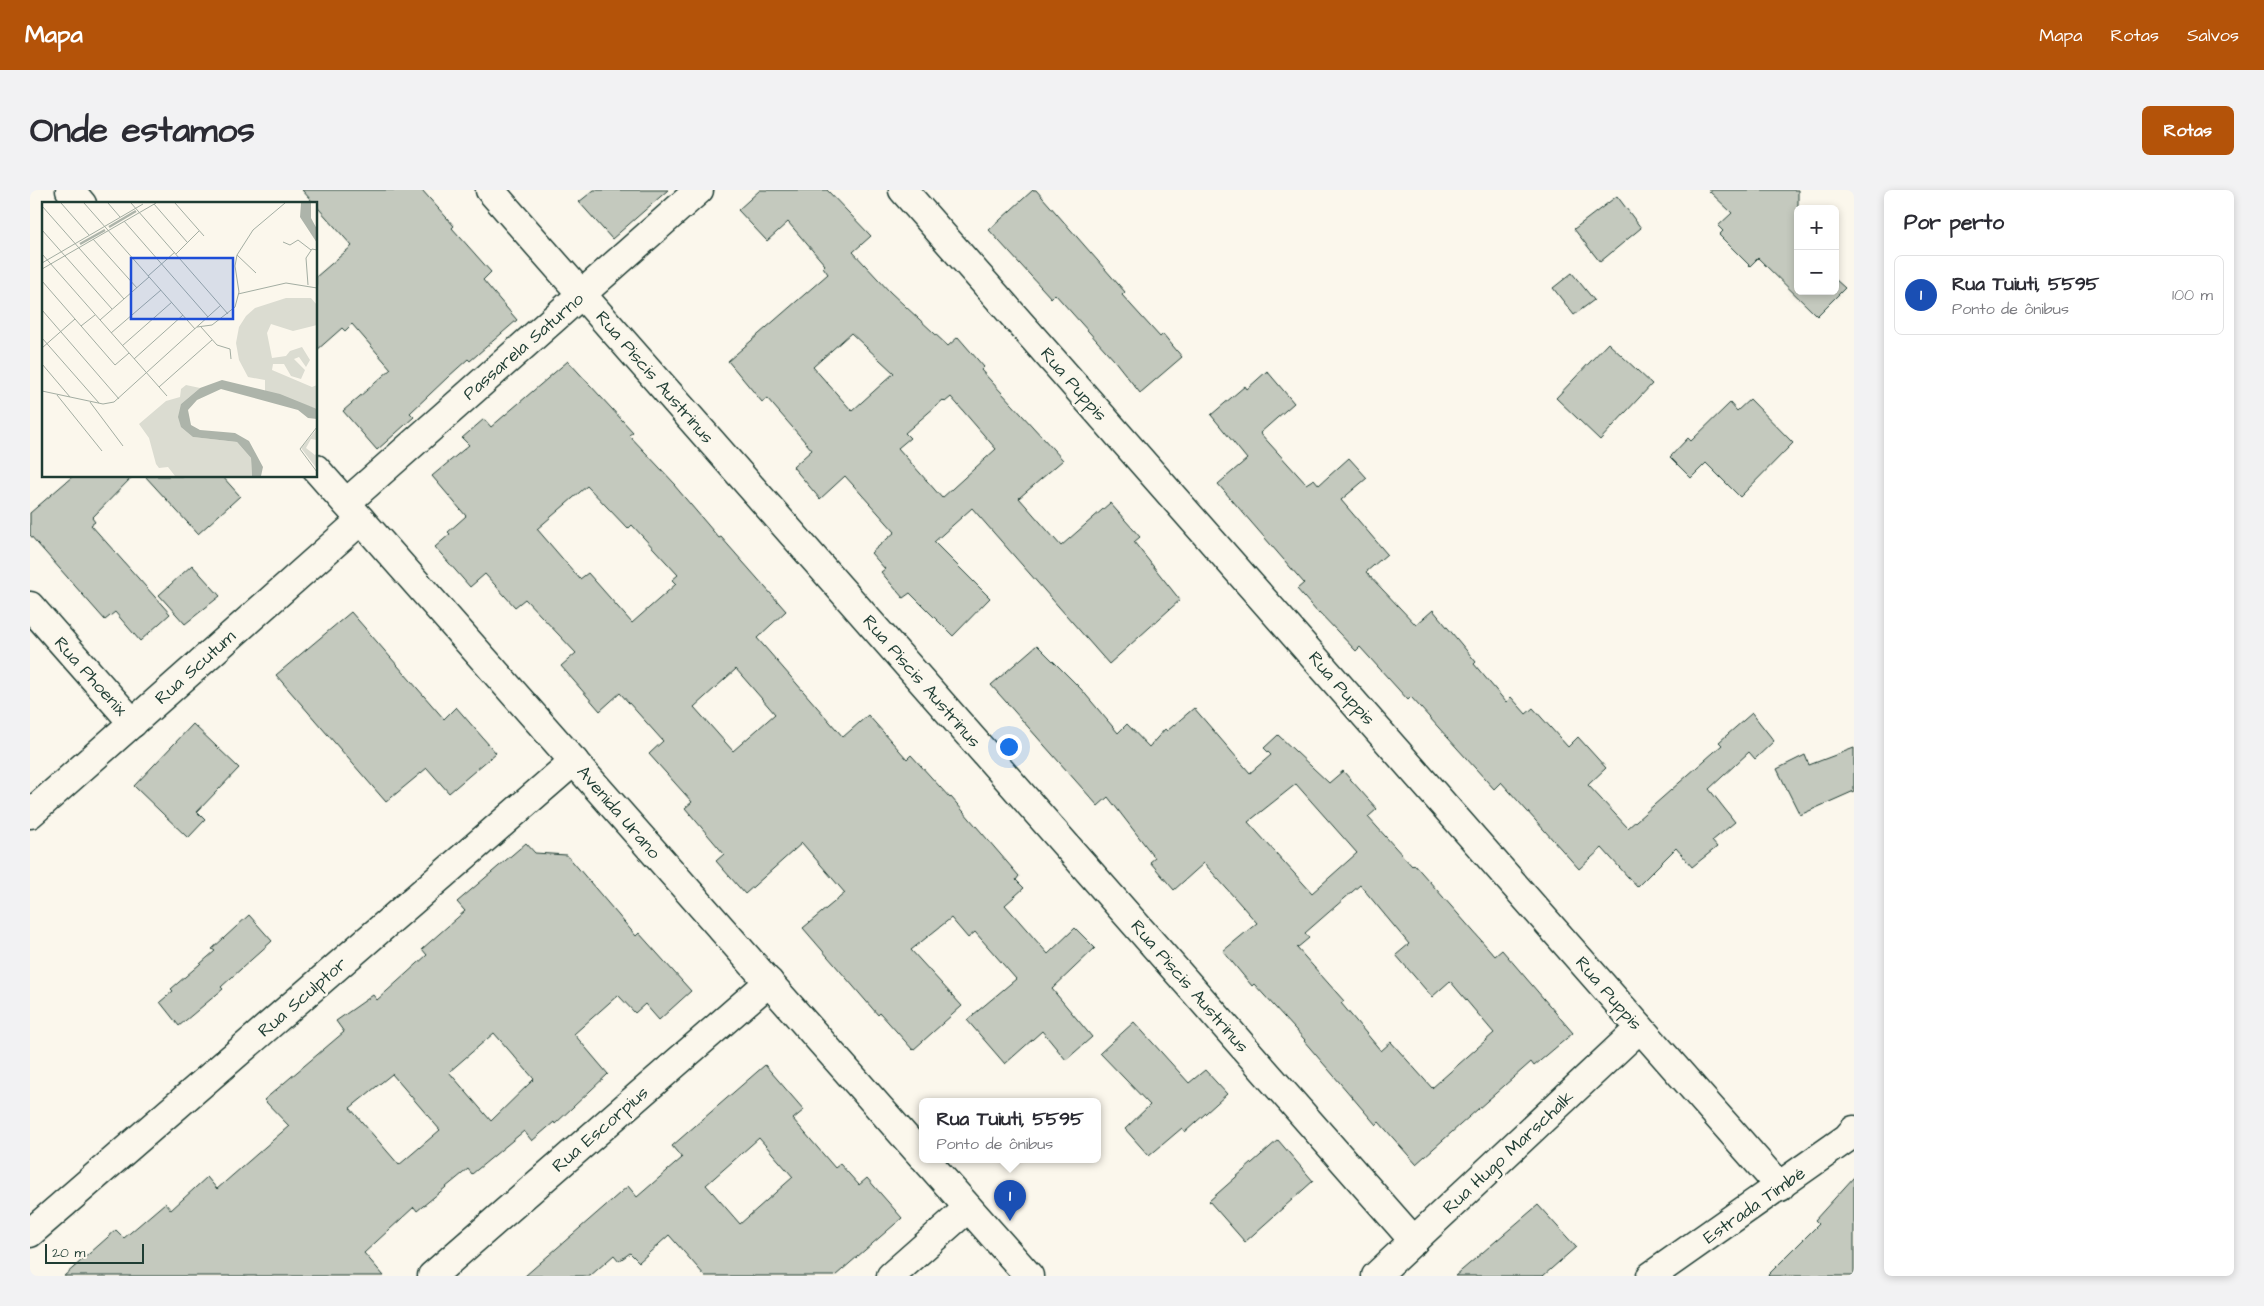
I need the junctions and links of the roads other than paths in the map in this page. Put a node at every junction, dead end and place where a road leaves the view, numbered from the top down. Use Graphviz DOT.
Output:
graph roads {
  1 [pos="70,190"];
  2 [pos="490,190"];
  3 [pos="699,190"];
  4 [pos="903,190"];
  5 [pos="80,202"];
  6 [pos="582,294"];
  7 [pos="318,471"];
  8 [pos="354,511"];
  9 [pos="30,606"];
  10 [pos="133,723"];
  11 [pos="574,761"];
  12 [pos="30,814"];
  13 [pos="769,982"];
  14 [pos="1640,1028"];
  15 [pos="1854,1130"];
  16 [pos="919,1153"];
  17 [pos="929,1163"];
  18 [pos="1780,1187"];
  19 [pos="968,1208"];
  20 [pos="30,1233"];
  21 [pos="1414,1240"];
  22 [pos="432,1276"];
  23 [pos="891,1276"];
  24 [pos="1028,1276"];
  25 [pos="1376,1276"];
  26 [pos="1651,1276"];
  1 -- 5 [label="street"];
  2 -- 6 [label="street, Rua Piscis Austrinus"];
  3 -- 6 [label="street, Passarela Saturno"];
  4 -- 14 [label="street, Rua Puppis"];
  6 -- 8 [label="street, Passarela Saturno"];
  6 -- 21 [label="street, Rua Piscis Austrinus"];
  7 -- 8 [label="street, Avenida Urano"];
  8 -- 10 [label="street, Rua Scutum"];
  8 -- 11 [label="street, Avenida Urano"];
  9 -- 10 [label="street, Rua Phoenix"];
  10 -- 12 [label="street, Rua Scutum"];
  11 -- 13 [label="street, Avenida Urano"];
  11 -- 20 [label="street, Rua Sculptor"];
  13 -- 16 [label="street, Avenida Urano"];
  13 -- 22 [label="street, Rua Escorpius"];
  14 -- 18 [label="street, Rua Puppis"];
  14 -- 21 [label="street, Rua Hugo Marschalk"];
  15 -- 18 [label="street, Estrada Timbé"];
  17 -- 19 [label="street"];
  18 -- 26 [label="street, Estrada Timbé"];
  19 -- 23 [label="street"];
  19 -- 24 [label="street"];
  21 -- 25 [label="street, Rua Hugo Marschalk"];
}
